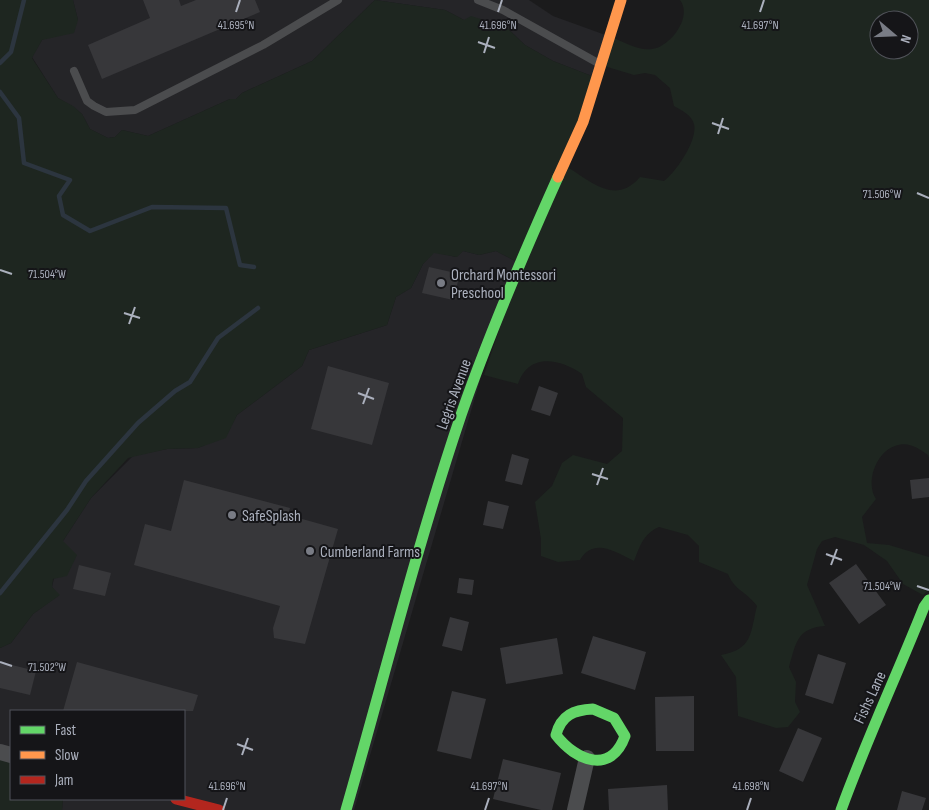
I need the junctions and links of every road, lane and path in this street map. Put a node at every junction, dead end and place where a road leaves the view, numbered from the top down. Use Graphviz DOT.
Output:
graph roads {
  1 [pos="338,0"];
  2 [pos="478,0"];
  3 [pos="621,0"];
  4 [pos="602,64"];
  5 [pos="74,71"];
  6 [pos="929,600"];
  7 [pos="587,758"];
  8 [pos="180,800"];
  9 [pos="349,809"];
  10 [pos="219,810"];
  11 [pos="575,810"];
  12 [pos="841,810"];
  1 -- 5 [label="lane"];
  2 -- 4 [label="lane"];
  3 -- 4 [label="main road, Legris Avenue"];
  4 -- 9 [label="main road, Legris Avenue"];
  6 -- 12 [label="main road, Fishs Lane"];
  7 -- 7 [label="main road"];
  7 -- 11 [label="street"];
  8 -- 10 [label="main road"];
}
